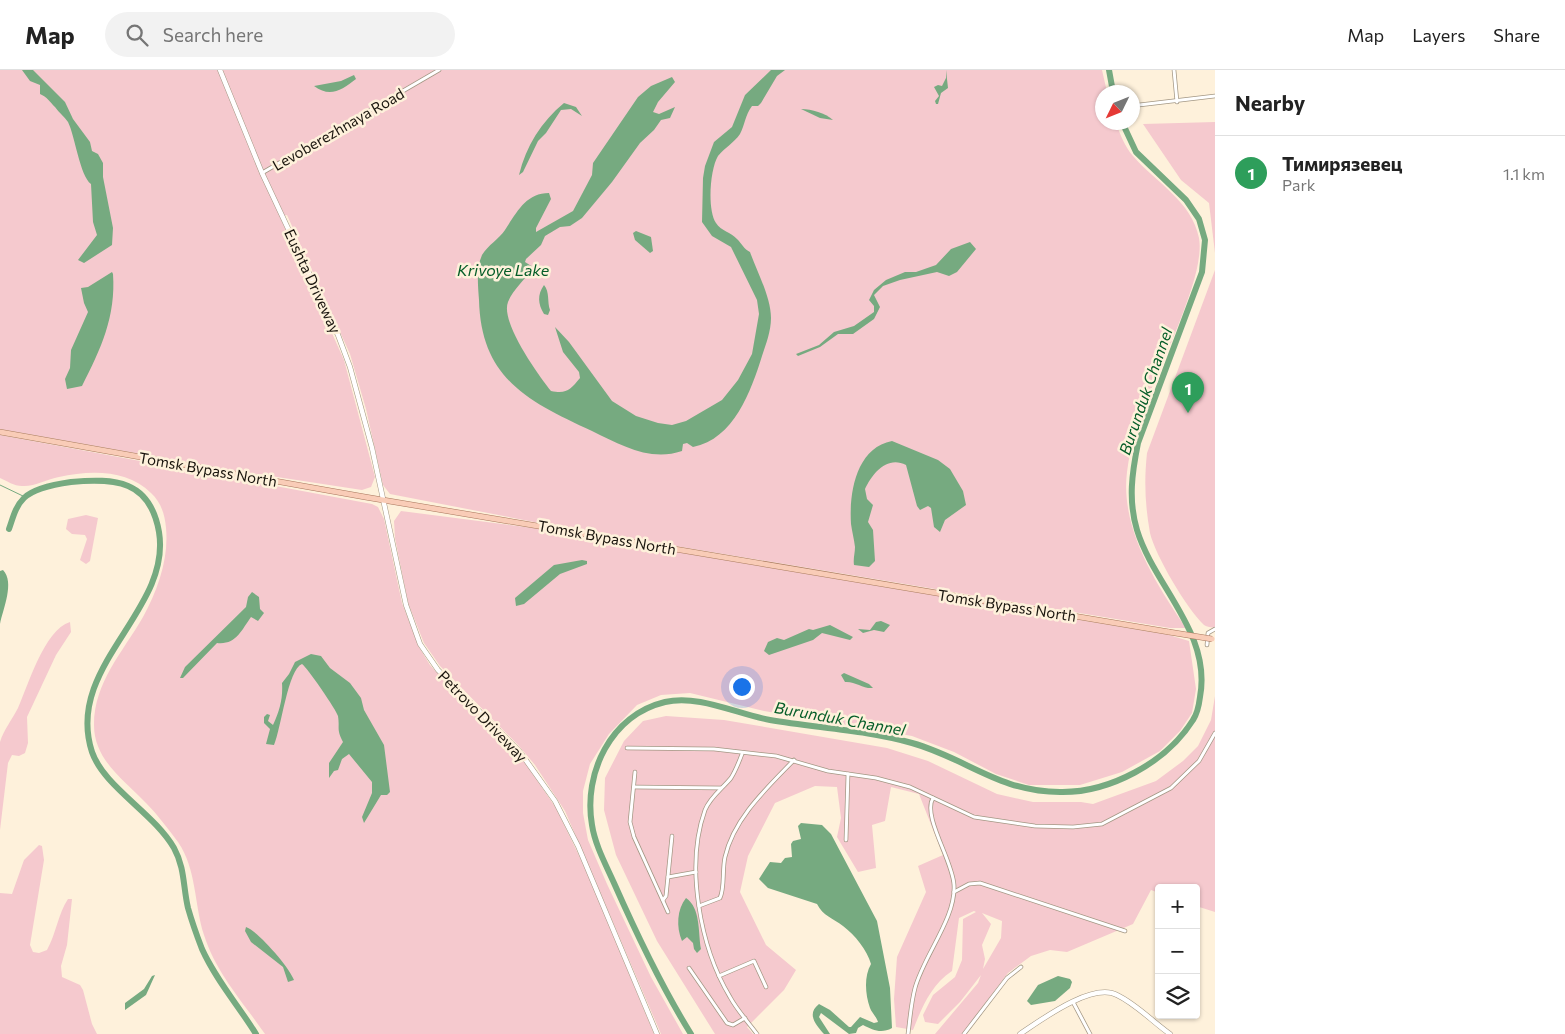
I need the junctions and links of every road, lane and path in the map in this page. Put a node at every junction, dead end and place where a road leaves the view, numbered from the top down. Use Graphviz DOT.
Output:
graph roads {
  1 [pos="220,70"];
  2 [pos="439,70"];
  3 [pos="1174,70"];
  4 [pos="1215,96"];
  5 [pos="1177,102"];
  6 [pos="1140,105"];
  7 [pos="262,173"];
  8 [pos="0,432"];
  9 [pos="384,499"];
  10 [pos="1215,629"];
  11 [pos="1214,639"];
  12 [pos="1206,645"];
  13 [pos="1215,732"];
  14 [pos="626,748"];
  15 [pos="742,754"];
  16 [pos="794,760"];
  17 [pos="635,772"];
  18 [pos="848,774"];
  19 [pos="634,787"];
  20 [pos="721,788"];
  21 [pos="933,798"];
  22 [pos="672,836"];
  23 [pos="846,840"];
  24 [pos="696,872"];
  25 [pos="668,877"];
  26 [pos="954,892"];
  27 [pos="663,901"];
  28 [pos="700,906"];
  29 [pos="668,912"];
  30 [pos="1125,931"];
  31 [pos="1021,967"];
  32 [pos="689,968"];
  33 [pos="720,976"];
  34 [pos="766,987"];
  35 [pos="1073,1002"];
  36 [pos="745,1018"];
  37 [pos="657,1034"];
  38 [pos="757,1034"];
  39 [pos="908,1034"];
  40 [pos="964,1034"];
  41 [pos="1020,1034"];
  42 [pos="1090,1034"];
  43 [pos="1170,1034"];
  1 -- 7 [label="street, Eushta Driveway"];
  2 -- 7 [label="street, Levoberezhnaya Road"];
  3 -- 5 [label="street"];
  4 -- 5 [label="street"];
  5 -- 6 [label="street"];
  7 -- 9 [label="street, Eushta Driveway"];
  8 -- 9 [label="main road, Tomsk Bypass North"];
  9 -- 11 [label="main road, Tomsk Bypass North, bridge"];
  9 -- 37 [label="street, Petrovo Driveway"];
  10 -- 12 [label="street"];
  13 -- 21 [label="street"];
  14 -- 15 [label="street"];
  15 -- 16 [label="street"];
  15 -- 20 [label="street"];
  16 -- 18 [label="street"];
  16 -- 28 [label="street"];
  17 -- 19 [label="street"];
  18 -- 21 [label="street"];
  18 -- 23 [label="street"];
  19 -- 20 [label="street"];
  19 -- 27 [label="street"];
  20 -- 24 [label="street"];
  21 -- 26 [label="street"];
  22 -- 25 [label="street"];
  24 -- 25 [label="street"];
  24 -- 28 [label="street"];
  25 -- 27 [label="street"];
  26 -- 30 [label="street"];
  26 -- 39 [label="street"];
  27 -- 29 [label="street"];
  28 -- 33 [label="street"];
  31 -- 40 [label="street"];
  32 -- 36 [label="street"];
  33 -- 34 [label="street"];
  33 -- 36 [label="street"];
  35 -- 41 [label="street"];
  35 -- 42 [label="street"];
  35 -- 43 [label="street"];
  36 -- 38 [label="street"];
}
